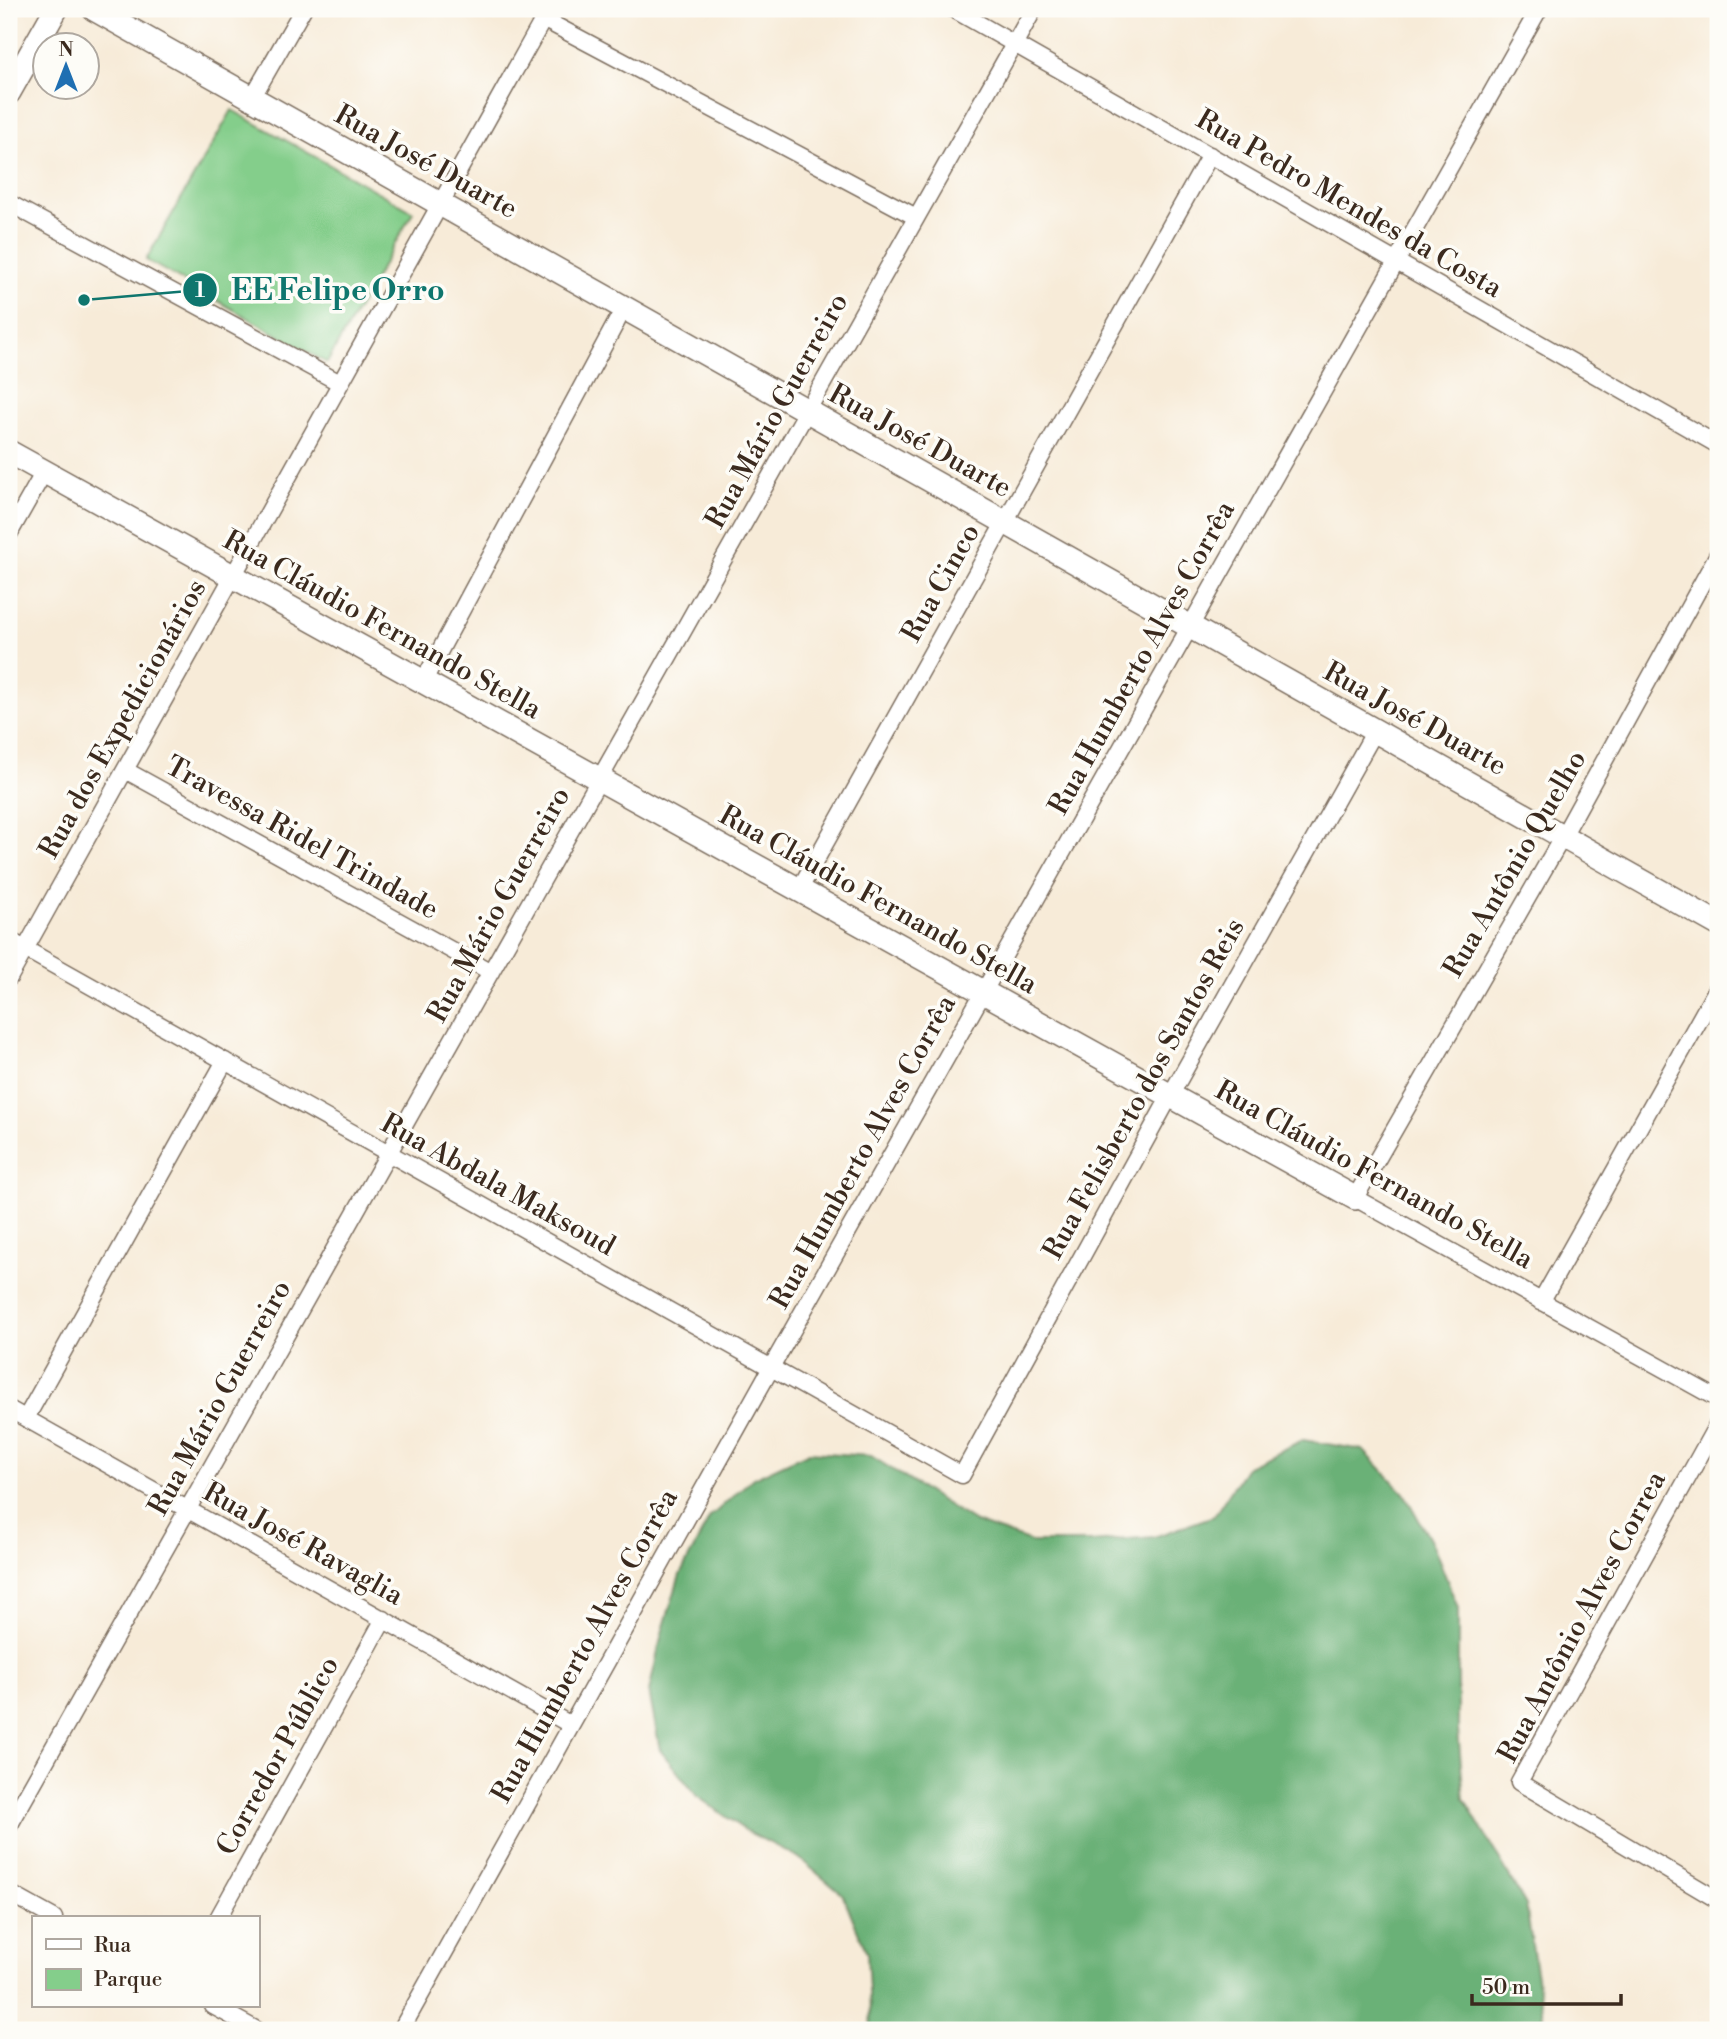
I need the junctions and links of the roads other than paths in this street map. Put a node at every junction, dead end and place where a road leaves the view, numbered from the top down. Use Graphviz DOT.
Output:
graph roads {
  1 [pos="55,9"];
  2 [pos="93,9"];
  3 [pos="303,9"];
  4 [pos="953,9"];
  5 [pos="1034,9"];
  6 [pos="1539,9"];
  7 [pos="546,14"];
  8 [pos="1014,44"];
  9 [pos="9,92"];
  10 [pos="252,98"];
  11 [pos="1210,155"];
  12 [pos="9,203"];
  13 [pos="440,204"];
  14 [pos="916,217"];
  15 [pos="1396,261"];
  16 [pos="624,308"];
  17 [pos="340,383"];
  18 [pos="807,411"];
  19 [pos="1718,445"];
  20 [pos="9,452"];
  21 [pos="44,472"];
  22 [pos="1005,522"];
  23 [pos="9,534"];
  24 [pos="1718,554"];
  25 [pos="232,576"];
  26 [pos="1190,626"];
  27 [pos="423,682"];
  28 [pos="1374,730"];
  29 [pos="125,770"];
  30 [pos="599,779"];
  31 [pos="1563,836"];
  32 [pos="799,890"];
  33 [pos="1718,924"];
  34 [pos="9,940"];
  35 [pos="25,949"];
  36 [pos="491,972"];
  37 [pos="9,978"];
  38 [pos="1718,987"];
  39 [pos="983,992"];
  40 [pos="225,1061"];
  41 [pos="1170,1096"];
  42 [pos="388,1153"];
  43 [pos="1355,1198"];
  44 [pos="1541,1302"];
  45 [pos="771,1368"];
  46 [pos="1718,1399"];
  47 [pos="9,1409"];
  48 [pos="26,1418"];
  49 [pos="1718,1423"];
  50 [pos="962,1475"];
  51 [pos="188,1509"];
  52 [pos="384,1619"];
  53 [pos="571,1725"];
  54 [pos="9,1826"];
  55 [pos="1718,1880"];
  56 [pos="9,1893"];
  57 [pos="1714,1898"];
  58 [pos="50,1916"];
  59 [pos="219,1916"];
  60 [pos="217,2008"];
  61 [pos="257,2030"];
  62 [pos="401,2030"];
  1 -- 9 [label="street"];
  2 -- 10 [label="street, Rua José Duarte"];
  3 -- 10 [label="street"];
  4 -- 8 [label="street, Rua Pedro Mendes da Costa"];
  5 -- 8 [label="street, Rua Mário Guerreiro"];
  6 -- 15 [label="street, Rua Humberto Alves Corrêa"];
  7 -- 13 [label="street, Rua dos Expedicionários"];
  7 -- 14 [label="street"];
  8 -- 11 [label="street, Rua Pedro Mendes da Costa"];
  8 -- 14 [label="street, Rua Mário Guerreiro"];
  10 -- 13 [label="street, Rua José Duarte"];
  11 -- 15 [label="street, Rua Pedro Mendes da Costa"];
  11 -- 22 [label="street, Rua Cinco"];
  12 -- 17 [label="street"];
  13 -- 16 [label="street, Rua José Duarte"];
  13 -- 17 [label="street, Rua dos Expedicionários"];
  14 -- 18 [label="street, Rua Mário Guerreiro"];
  15 -- 19 [label="street, Rua Pedro Mendes da Costa"];
  15 -- 26 [label="street, Rua Humberto Alves Corrêa"];
  16 -- 18 [label="street, Rua José Duarte"];
  16 -- 27 [label="street"];
  17 -- 25 [label="street, Rua dos Expedicionários"];
  18 -- 22 [label="street, Rua José Duarte"];
  18 -- 30 [label="street, Rua Mário Guerreiro"];
  20 -- 21 [label="street, Rua Cláudio Fernando Stella"];
  21 -- 23 [label="street"];
  21 -- 25 [label="street, Rua Cláudio Fernando Stella"];
  22 -- 26 [label="street, Rua José Duarte"];
  22 -- 32 [label="street, Rua Cinco"];
  24 -- 31 [label="street, Rua Antônio Quelho"];
  25 -- 27 [label="street, Rua Cláudio Fernando Stella"];
  25 -- 29 [label="street, Rua dos Expedicionários"];
  26 -- 28 [label="street, Rua José Duarte"];
  26 -- 39 [label="street, Rua Humberto Alves Corrêa"];
  27 -- 30 [label="street, Rua Cláudio Fernando Stella"];
  28 -- 31 [label="street, Rua José Duarte"];
  28 -- 41 [label="street, Rua Felisberto dos Santos Reis"];
  29 -- 35 [label="street, Rua dos Expedicionários"];
  29 -- 36 [label="street, Travessa Ridel Trindade"];
  30 -- 32 [label="street, Rua Cláudio Fernando Stella"];
  30 -- 36 [label="street, Rua Mário Guerreiro"];
  31 -- 33 [label="street, Rua José Duarte"];
  31 -- 43 [label="street, Rua Antônio Quelho"];
  32 -- 39 [label="street, Rua Cláudio Fernando Stella"];
  34 -- 35 [label="street, Rua Abdala Maksoud"];
  35 -- 37 [label="street, Rua dos Expedicionários"];
  35 -- 40 [label="street, Rua Abdala Maksoud"];
  36 -- 42 [label="street, Rua Mário Guerreiro"];
  38 -- 44 [label="street"];
  39 -- 41 [label="street, Rua Cláudio Fernando Stella"];
  39 -- 45 [label="street, Rua Humberto Alves Corrêa"];
  40 -- 42 [label="street, Rua Abdala Maksoud"];
  40 -- 48 [label="street"];
  41 -- 43 [label="street, Rua Cláudio Fernando Stella"];
  41 -- 50 [label="street, Rua Felisberto dos Santos Reis"];
  42 -- 45 [label="street, Rua Abdala Maksoud"];
  42 -- 51 [label="street, Rua Mário Guerreiro"];
  43 -- 44 [label="street, Rua Cláudio Fernando Stella"];
  44 -- 46 [label="street, Rua Cláudio Fernando Stella"];
  45 -- 50 [label="street, Rua Abdala Maksoud"];
  45 -- 53 [label="street, Rua Humberto Alves Corrêa"];
  47 -- 48 [label="street, Rua José Ravaglia"];
  48 -- 51 [label="street, Rua José Ravaglia"];
  49 -- 57 [label="street, Rua Antônio Alves Correa"];
  51 -- 52 [label="street, Rua José Ravaglia"];
  51 -- 54 [label="street, Rua Mário Guerreiro"];
  52 -- 53 [label="street, Rua José Ravaglia"];
  52 -- 59 [label="street, Corredor Público"];
  53 -- 62 [label="street, Rua Humberto Alves Corrêa"];
  55 -- 57 [label="street"];
  56 -- 58 [label="street"];
  60 -- 61 [label="street"];
}
